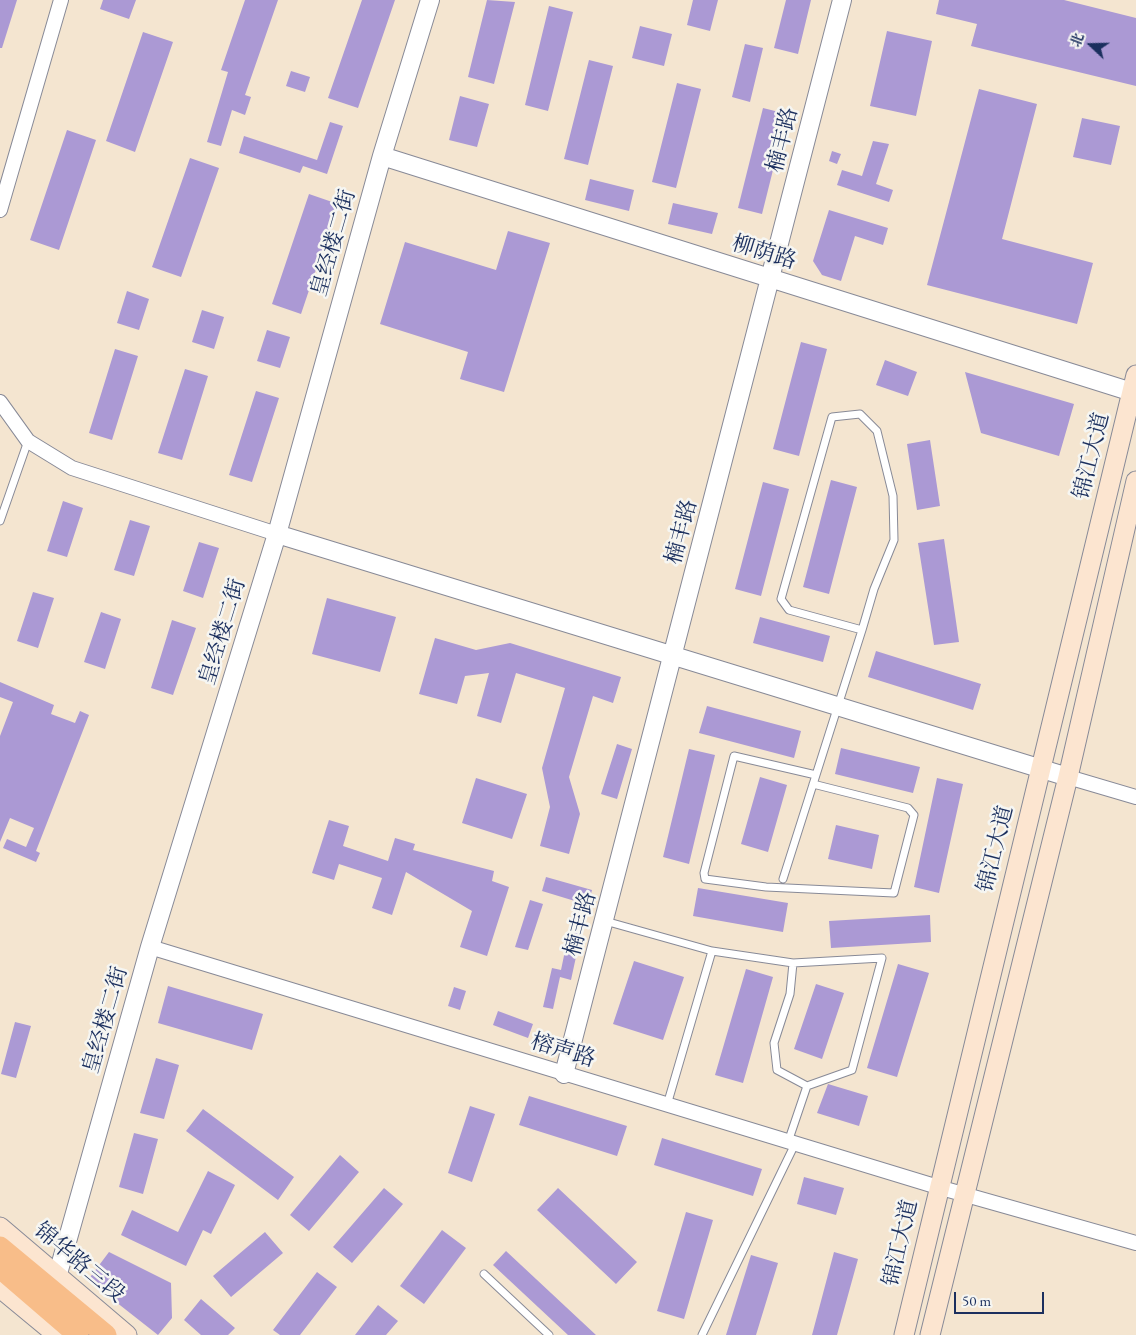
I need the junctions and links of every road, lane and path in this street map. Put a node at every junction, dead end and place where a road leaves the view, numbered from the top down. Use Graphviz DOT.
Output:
graph roads {
  1 [pos="62,0"];
  2 [pos="430,0"];
  3 [pos="842,0"];
  4 [pos="382,156"];
  5 [pos="0,210"];
  6 [pos="771,278"];
  7 [pos="1134,383"];
  8 [pos="0,402"];
  9 [pos="28,441"];
  10 [pos="1136,480"];
  11 [pos="0,521"];
  12 [pos="277,534"];
  13 [pos="862,630"];
  14 [pos="673,655"];
  15 [pos="837,706"];
  16 [pos="1040,768"];
  17 [pos="816,775"];
  18 [pos="1068,777"];
  19 [pos="813,784"];
  20 [pos="1136,797"];
  21 [pos="783,879"];
  22 [pos="605,920"];
  23 [pos="150,947"];
  24 [pos="712,951"];
  25 [pos="793,963"];
  26 [pos="564,1074"];
  27 [pos="807,1086"];
  28 [pos="667,1105"];
  29 [pos="792,1143"];
  30 [pos="938,1188"];
  31 [pos="964,1194"];
  32 [pos="0,1227"];
  33 [pos="1136,1242"];
  34 [pos="0,1247"];
  35 [pos="0,1268"];
  36 [pos="484,1274"];
  37 [pos="57,1277"];
  38 [pos="0,1288"];
  39 [pos="57,1335"];
  40 [pos="78,1335"];
  41 [pos="106,1335"];
  42 [pos="126,1335"];
  43 [pos="549,1335"];
  44 [pos="702,1335"];
  45 [pos="904,1335"];
  46 [pos="930,1335"];
  1 -- 5 [label="street"];
  2 -- 4 [label="street, 皇经楼二街"];
  3 -- 6 [label="street, 楠丰路"];
  4 -- 6 [label="street, 柳荫路"];
  4 -- 12 [label="street, 皇经楼二街"];
  6 -- 7 [label="street, 柳荫路"];
  6 -- 14 [label="street, 楠丰路"];
  7 -- 16 [label="main road, 锦江大道"];
  8 -- 9 [label="street"];
  9 -- 11 [label="lane"];
  9 -- 12 [label="street"];
  10 -- 18 [label="main road"];
  12 -- 14 [label="street"];
  12 -- 23 [label="street, 皇经楼二街"];
  13 -- 13 [label="lane"];
  13 -- 15 [label="lane"];
  14 -- 15 [label="street"];
  14 -- 22 [label="street, 楠丰路"];
  15 -- 16 [label="street"];
  15 -- 17 [label="lane"];
  16 -- 18 [label="street"];
  16 -- 30 [label="main road, 锦江大道"];
  17 -- 19 [label="lane"];
  17 -- 19 [label="lane"];
  18 -- 20 [label="street"];
  18 -- 31 [label="main road"];
  19 -- 21 [label="lane"];
  22 -- 24 [label="lane"];
  22 -- 26 [label="street, 楠丰路"];
  23 -- 26 [label="street, 榕声路"];
  23 -- 37 [label="street, 皇经楼二街"];
  24 -- 25 [label="lane"];
  24 -- 28 [label="lane"];
  25 -- 27 [label="lane"];
  25 -- 27 [label="lane"];
  26 -- 28 [label="street, 榕声路"];
  27 -- 29 [label="lane"];
  28 -- 29 [label="street, 榕声路"];
  29 -- 30 [label="street, 榕声路"];
  29 -- 44 [label="lane"];
  30 -- 31 [label="street, 榕声路"];
  30 -- 45 [label="main road, 锦江大道"];
  31 -- 33 [label="street, 榕声路"];
  31 -- 46 [label="main road"];
  32 -- 37 [label="main road, 锦华路三段"];
  34 -- 41 [label="main road"];
  35 -- 40 [label="main road"];
  36 -- 43 [label="lane"];
  37 -- 42 [label="main road, 锦华路三段"];
  38 -- 39 [label="main road"];
}
